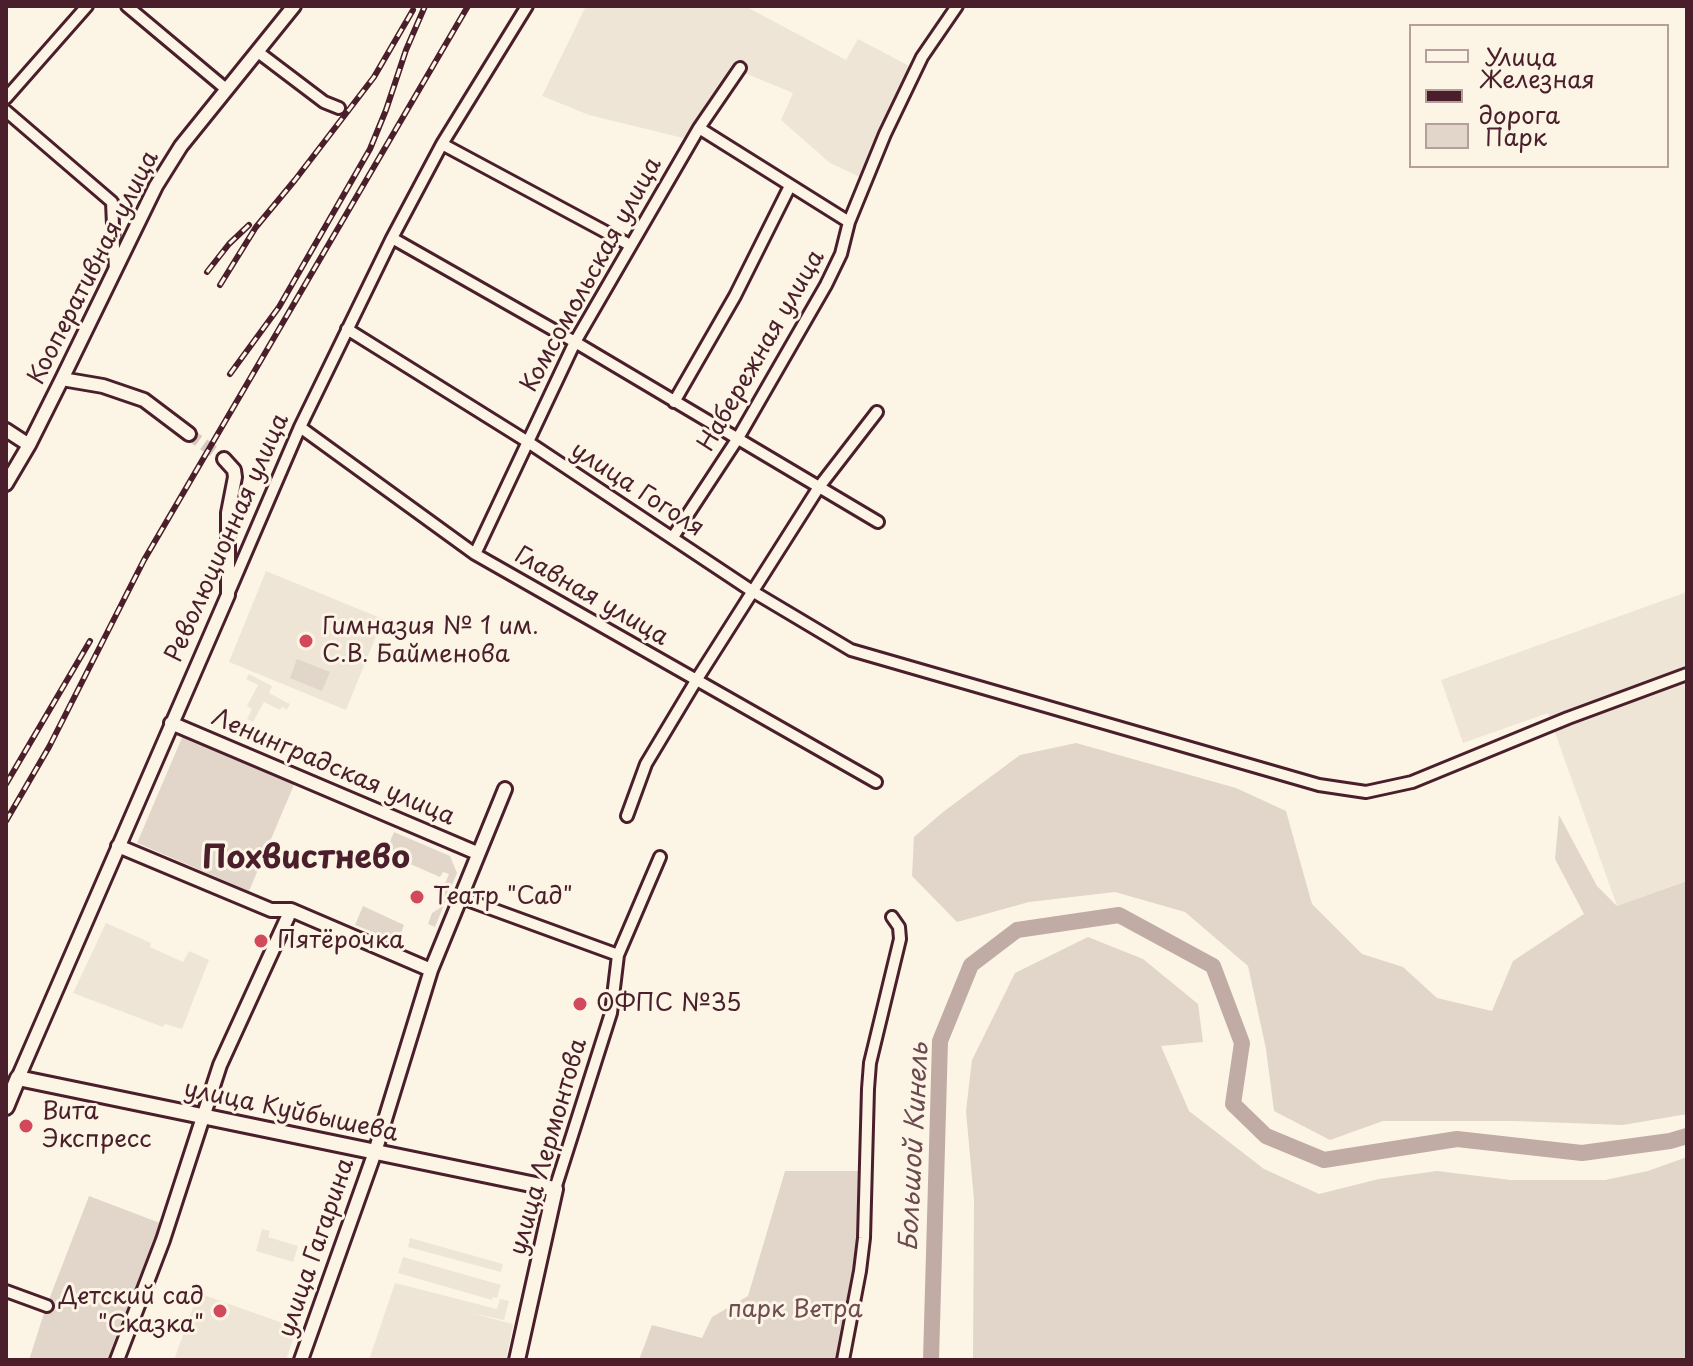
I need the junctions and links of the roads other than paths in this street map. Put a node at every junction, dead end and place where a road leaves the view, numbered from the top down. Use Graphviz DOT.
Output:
graph roads {
  1 [pos="87,6"];
  2 [pos="127,6"];
  3 [pos="294,6"];
  4 [pos="527,6"];
  5 [pos="957,6"];
  6 [pos="258,52"];
  7 [pos="740,68"];
  8 [pos="226,89"];
  9 [pos="6,98"];
  10 [pos="339,108"];
  11 [pos="6,111"];
  12 [pos="699,128"];
  13 [pos="442,144"];
  14 [pos="790,186"];
  15 [pos="849,222"];
  16 [pos="392,238"];
  17 [pos="630,245"];
  18 [pos="115,271"];
  19 [pos="347,329"];
  20 [pos="575,342"];
  21 [pos="62,379"];
  22 [pos="674,402"];
  23 [pos="877,412"];
  24 [pos="300,427"];
  25 [pos="6,430"];
  26 [pos="189,434"];
  27 [pos="738,438"];
  28 [pos="528,442"];
  29 [pos="29,445"];
  30 [pos="224,459"];
  31 [pos="6,484"];
  32 [pos="819,487"];
  33 [pos="878,522"];
  34 [pos="673,537"];
  35 [pos="475,554"];
  36 [pos="752,591"];
  37 [pos="228,595"];
  38 [pos="1687,674"];
  39 [pos="697,679"];
  40 [pos="171,723"];
  41 [pos="876,782"];
  42 [pos="505,789"];
  43 [pos="627,816"];
  44 [pos="118,846"];
  45 [pos="477,853"];
  46 [pos="660,857"];
  47 [pos="459,897"];
  48 [pos="291,910"];
  49 [pos="892,917"];
  50 [pos="618,955"];
  51 [pos="431,970"];
  52 [pos="18,1078"];
  53 [pos="6,1107"];
  54 [pos="203,1116"];
  55 [pos="375,1152"];
  56 [pos="555,1189"];
  57 [pos="6,1291"];
  58 [pos="47,1306"];
  59 [pos="117,1360"];
  60 [pos="301,1360"];
  61 [pos="517,1360"];
  62 [pos="843,1360"];
  1 -- 9 [label="street"];
  2 -- 8 [label="street"];
  3 -- 6 [label="street, Кооперативная улица"];
  4 -- 13 [label="street, Революционная улица"];
  5 -- 15 [label="street, Набережная улица"];
  6 -- 8 [label="street, Кооперативная улица"];
  6 -- 10 [label="street"];
  7 -- 12 [label="street, Комсомольская улица"];
  8 -- 18 [label="street, Кооперативная улица"];
  11 -- 18 [label="street"];
  12 -- 14 [label="street"];
  12 -- 17 [label="street, Комсомольская улица"];
  13 -- 16 [label="street, Революционная улица"];
  13 -- 17 [label="street"];
  14 -- 15 [label="street"];
  14 -- 22 [label="street"];
  15 -- 27 [label="street, Набережная улица"];
  16 -- 19 [label="street, Революционная улица"];
  16 -- 20 [label="street"];
  17 -- 20 [label="street, Комсомольская улица"];
  18 -- 21 [label="street, Кооперативная улица"];
  19 -- 24 [label="street, Революционная улица"];
  19 -- 28 [label="street, улица Гоголя"];
  20 -- 22 [label="street"];
  20 -- 28 [label="street, Комсомольская улица"];
  21 -- 26 [label="street"];
  21 -- 29 [label="street, Кооперативная улица"];
  22 -- 27 [label="street"];
  23 -- 32 [label="street"];
  24 -- 35 [label="street, Главная улица"];
  24 -- 37 [label="street, Революционная улица"];
  25 -- 29 [label="street"];
  27 -- 32 [label="street"];
  27 -- 34 [label="street, Набережная улица"];
  28 -- 34 [label="street, улица Гоголя"];
  28 -- 35 [label="street, Комсомольская улица"];
  29 -- 31 [label="street, Кооперативная улица"];
  30 -- 37 [label="street"];
  32 -- 33 [label="street"];
  32 -- 36 [label="street"];
  34 -- 36 [label="street, улица Гоголя"];
  35 -- 39 [label="street, Главная улица"];
  36 -- 38 [label="street, улица Гоголя"];
  36 -- 39 [label="street"];
  37 -- 40 [label="street, Революционная улица"];
  39 -- 41 [label="street, Главная улица"];
  39 -- 43 [label="street"];
  40 -- 44 [label="street, Революционная улица"];
  40 -- 45 [label="street, Ленинградская улица"];
  42 -- 45 [label="street, улица Гагарина"];
  44 -- 48 [label="street"];
  44 -- 52 [label="street, Революционная улица"];
  45 -- 47 [label="street, улица Гагарина"];
  46 -- 50 [label="street, улица Лермонтова"];
  47 -- 50 [label="street"];
  47 -- 51 [label="street, улица Гагарина"];
  48 -- 51 [label="street"];
  48 -- 54 [label="street"];
  49 -- 62 [label="street"];
  50 -- 56 [label="street, улица Лермонтова"];
  51 -- 55 [label="street, улица Гагарина"];
  52 -- 53 [label="main road, Революционная улица"];
  52 -- 54 [label="main road, улица Куйбышева"];
  54 -- 55 [label="main road, улица Куйбышева"];
  54 -- 59 [label="street"];
  55 -- 56 [label="main road, улица Куйбышева"];
  55 -- 60 [label="street, улица Гагарина"];
  56 -- 61 [label="main road, улица Лермонтова"];
  57 -- 58 [label="street"];
}
